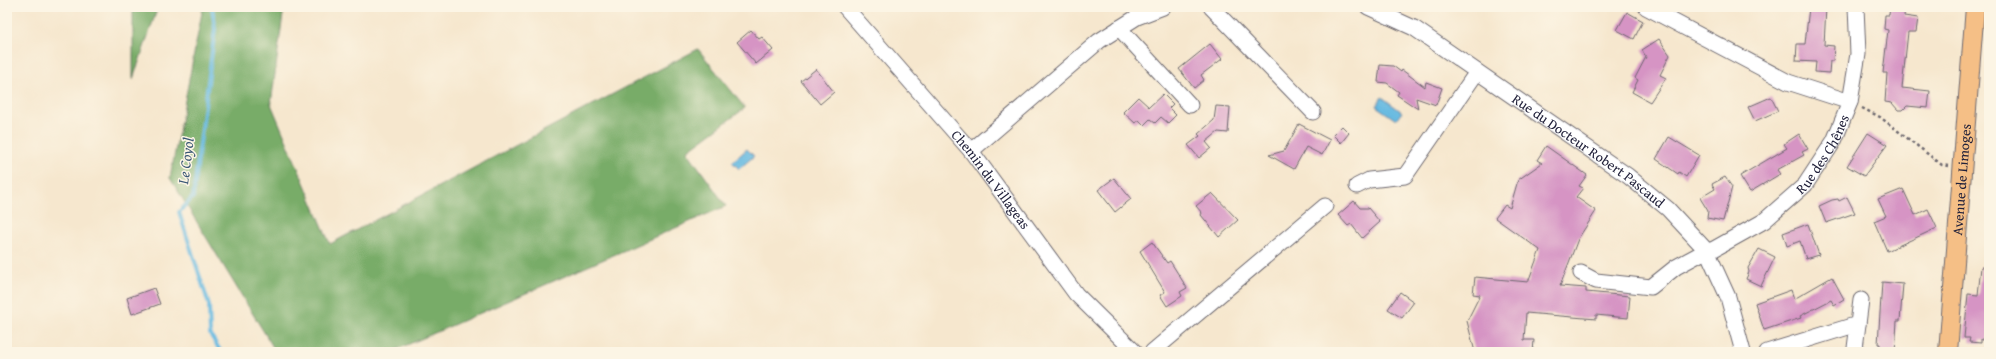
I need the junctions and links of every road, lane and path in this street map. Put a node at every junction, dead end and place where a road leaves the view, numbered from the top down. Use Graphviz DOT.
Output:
graph roads {
  1 [pos="845,7"];
  2 [pos="1163,7"];
  3 [pos="1211,7"];
  4 [pos="1368,7"];
  5 [pos="1646,7"];
  6 [pos="1856,7"];
  7 [pos="1976,7"];
  8 [pos="1119,28"];
  9 [pos="1477,72"];
  10 [pos="1850,102"];
  11 [pos="1190,106"];
  12 [pos="1314,112"];
  13 [pos="971,151"];
  14 [pos="1963,169"];
  15 [pos="1358,186"];
  16 [pos="1326,206"];
  17 [pos="1707,251"];
  18 [pos="1581,273"];
  19 [pos="1861,300"];
  20 [pos="1858,324"];
  21 [pos="1855,348"];
  22 [pos="1772,351"];
  23 [pos="1135,352"];
  24 [pos="1152,352"];
  25 [pos="1743,352"];
  26 [pos="1948,352"];
  1 -- 13 [label="street, Chemin du Villageas"];
  2 -- 8 [label="street"];
  3 -- 12 [label="street"];
  4 -- 9 [label="street, Rue du Docteur Robert Pascaud"];
  5 -- 10 [label="street"];
  6 -- 10 [label="street, Rue des Chênes"];
  7 -- 14 [label="main road, Avenue de Limoges"];
  8 -- 11 [label="street"];
  8 -- 13 [label="street"];
  9 -- 15 [label="street"];
  9 -- 17 [label="street, Rue du Docteur Robert Pascaud"];
  10 -- 14 [label="path"];
  10 -- 17 [label="street, Rue des Chênes"];
  13 -- 23 [label="street, Chemin du Villageas"];
  14 -- 26 [label="main road, Avenue de Limoges"];
  16 -- 24 [label="street"];
  17 -- 18 [label="street, Rue des Chênes"];
  17 -- 25 [label="street, Rue du Docteur Robert Pascaud"];
  19 -- 20 [label="street"];
  20 -- 21 [label="street"];
  20 -- 22 [label="street"];
}
